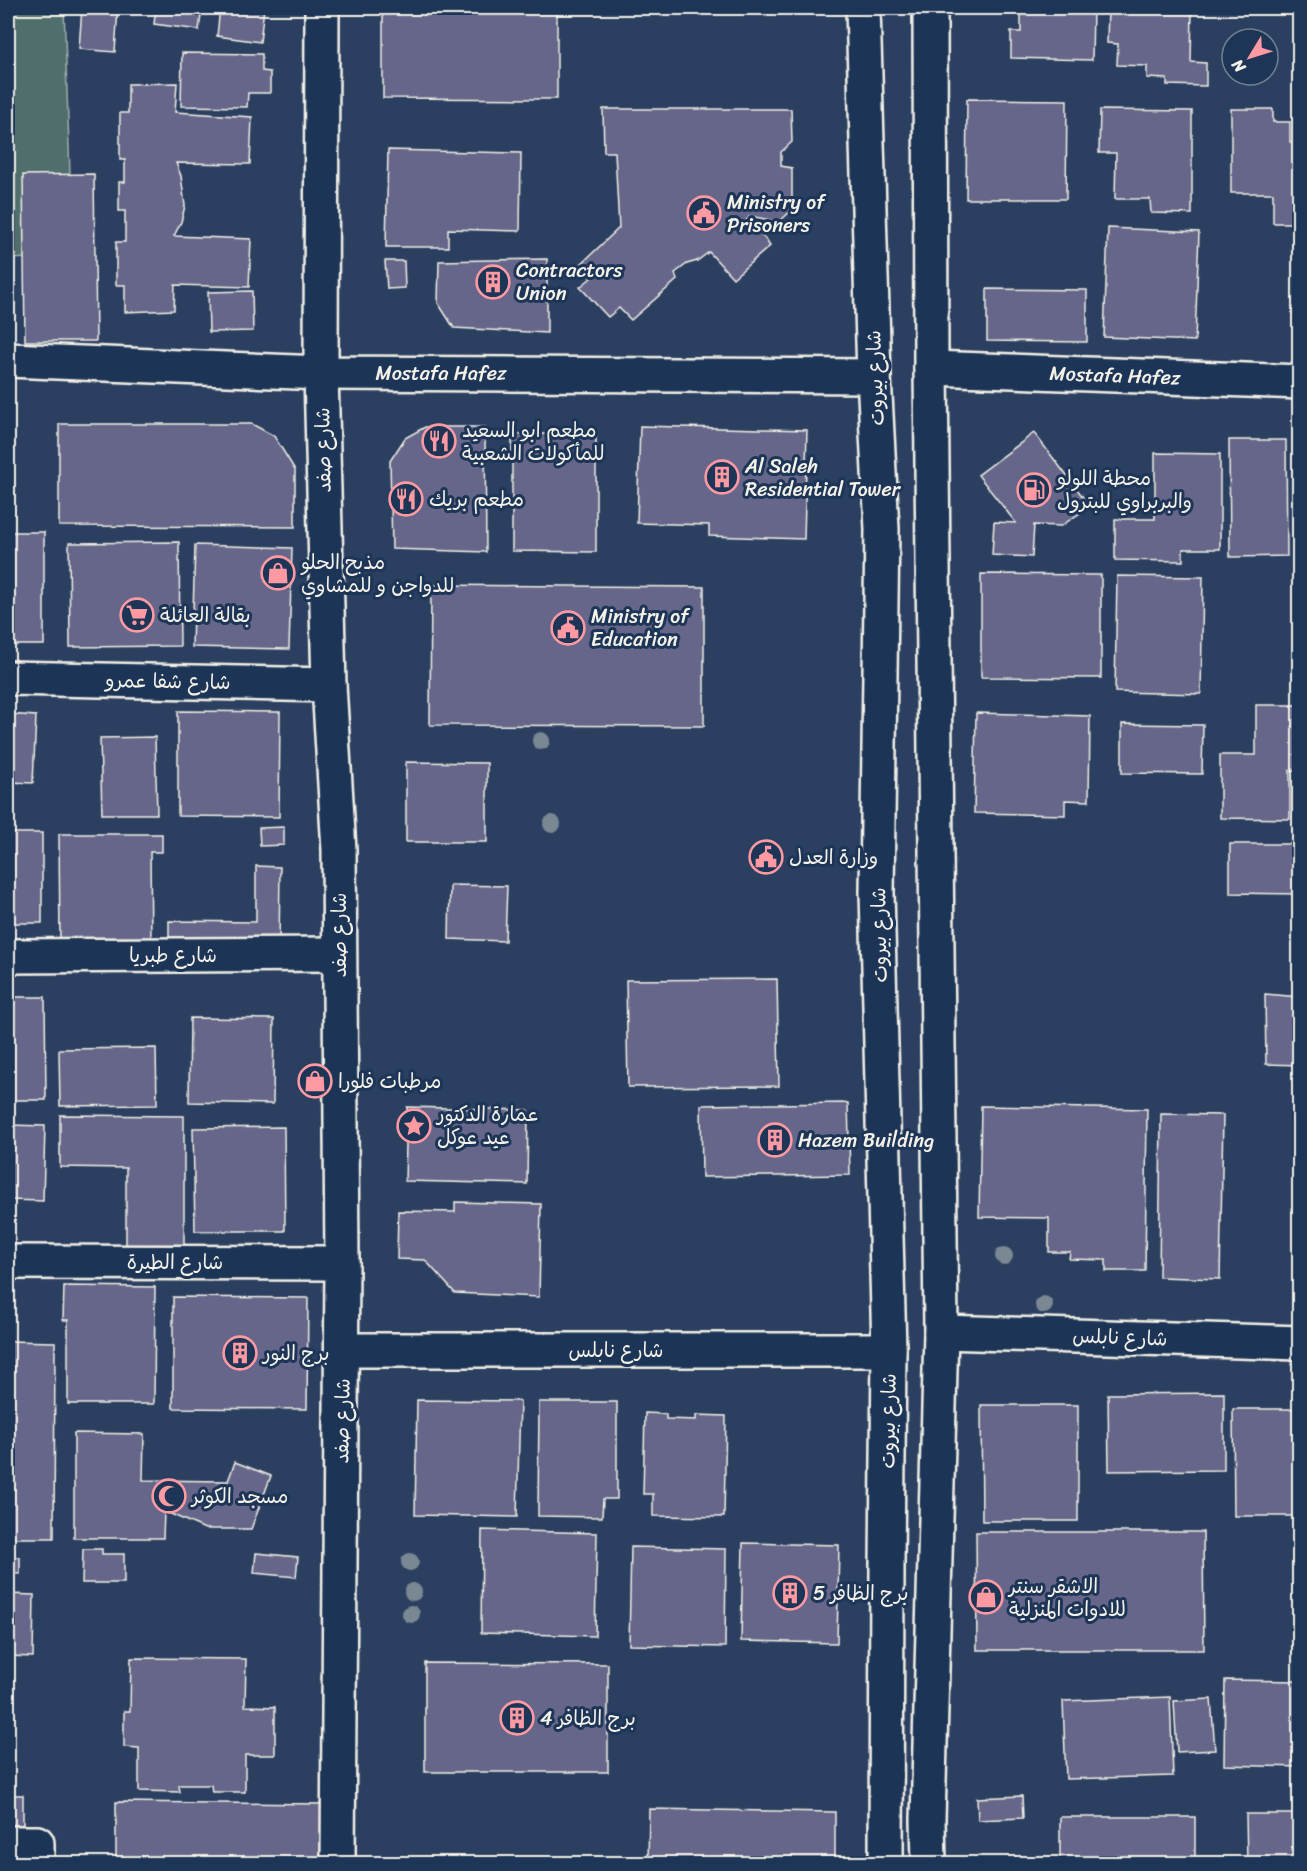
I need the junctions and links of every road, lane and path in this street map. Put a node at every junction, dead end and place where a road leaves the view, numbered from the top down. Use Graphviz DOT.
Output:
graph roads {
  1 [pos="322,8"];
  2 [pos="863,8"];
  3 [pos="930,8"];
  4 [pos="8,360"];
  5 [pos="931,368"];
  6 [pos="321,373"];
  7 [pos="874,376"];
  8 [pos="1299,382"];
  9 [pos="8,678"];
  10 [pos="329,684"];
  11 [pos="339,954"];
  12 [pos="8,956"];
  13 [pos="8,1262"];
  14 [pos="342,1263"];
  15 [pos="941,1332"];
  16 [pos="1299,1343"];
  17 [pos="343,1350"];
  18 [pos="889,1350"];
  19 [pos="8,1843"];
  20 [pos="37,1863"];
  21 [pos="338,1863"];
  22 [pos="886,1863"];
  23 [pos="930,1863"];
  1 -- 6 [label="street, شارع صفد"];
  2 -- 7 [label="street, شارع بيروت"];
  3 -- 5 [label="street"];
  4 -- 6 [label="street, Mostafa Hafez"];
  5 -- 8 [label="street, Mostafa Hafez"];
  5 -- 15 [label="street"];
  6 -- 7 [label="street, Mostafa Hafez"];
  6 -- 10 [label="street, شارع صفد"];
  7 -- 18 [label="street, شارع بيروت"];
  9 -- 10 [label="street, شارع شفا عمرو"];
  10 -- 11 [label="street, شارع صفد"];
  11 -- 12 [label="street, شارع طبريا"];
  11 -- 14 [label="street, شارع صفد"];
  13 -- 14 [label="street, شارع الطيرة"];
  14 -- 17 [label="street, شارع صفد"];
  15 -- 16 [label="street, شارع نابلس"];
  15 -- 23 [label="street"];
  17 -- 18 [label="street, شارع نابلس"];
  17 -- 21 [label="street, شارع صفد"];
  18 -- 22 [label="street, شارع بيروت"];
  19 -- 20 [label="street"];
}
